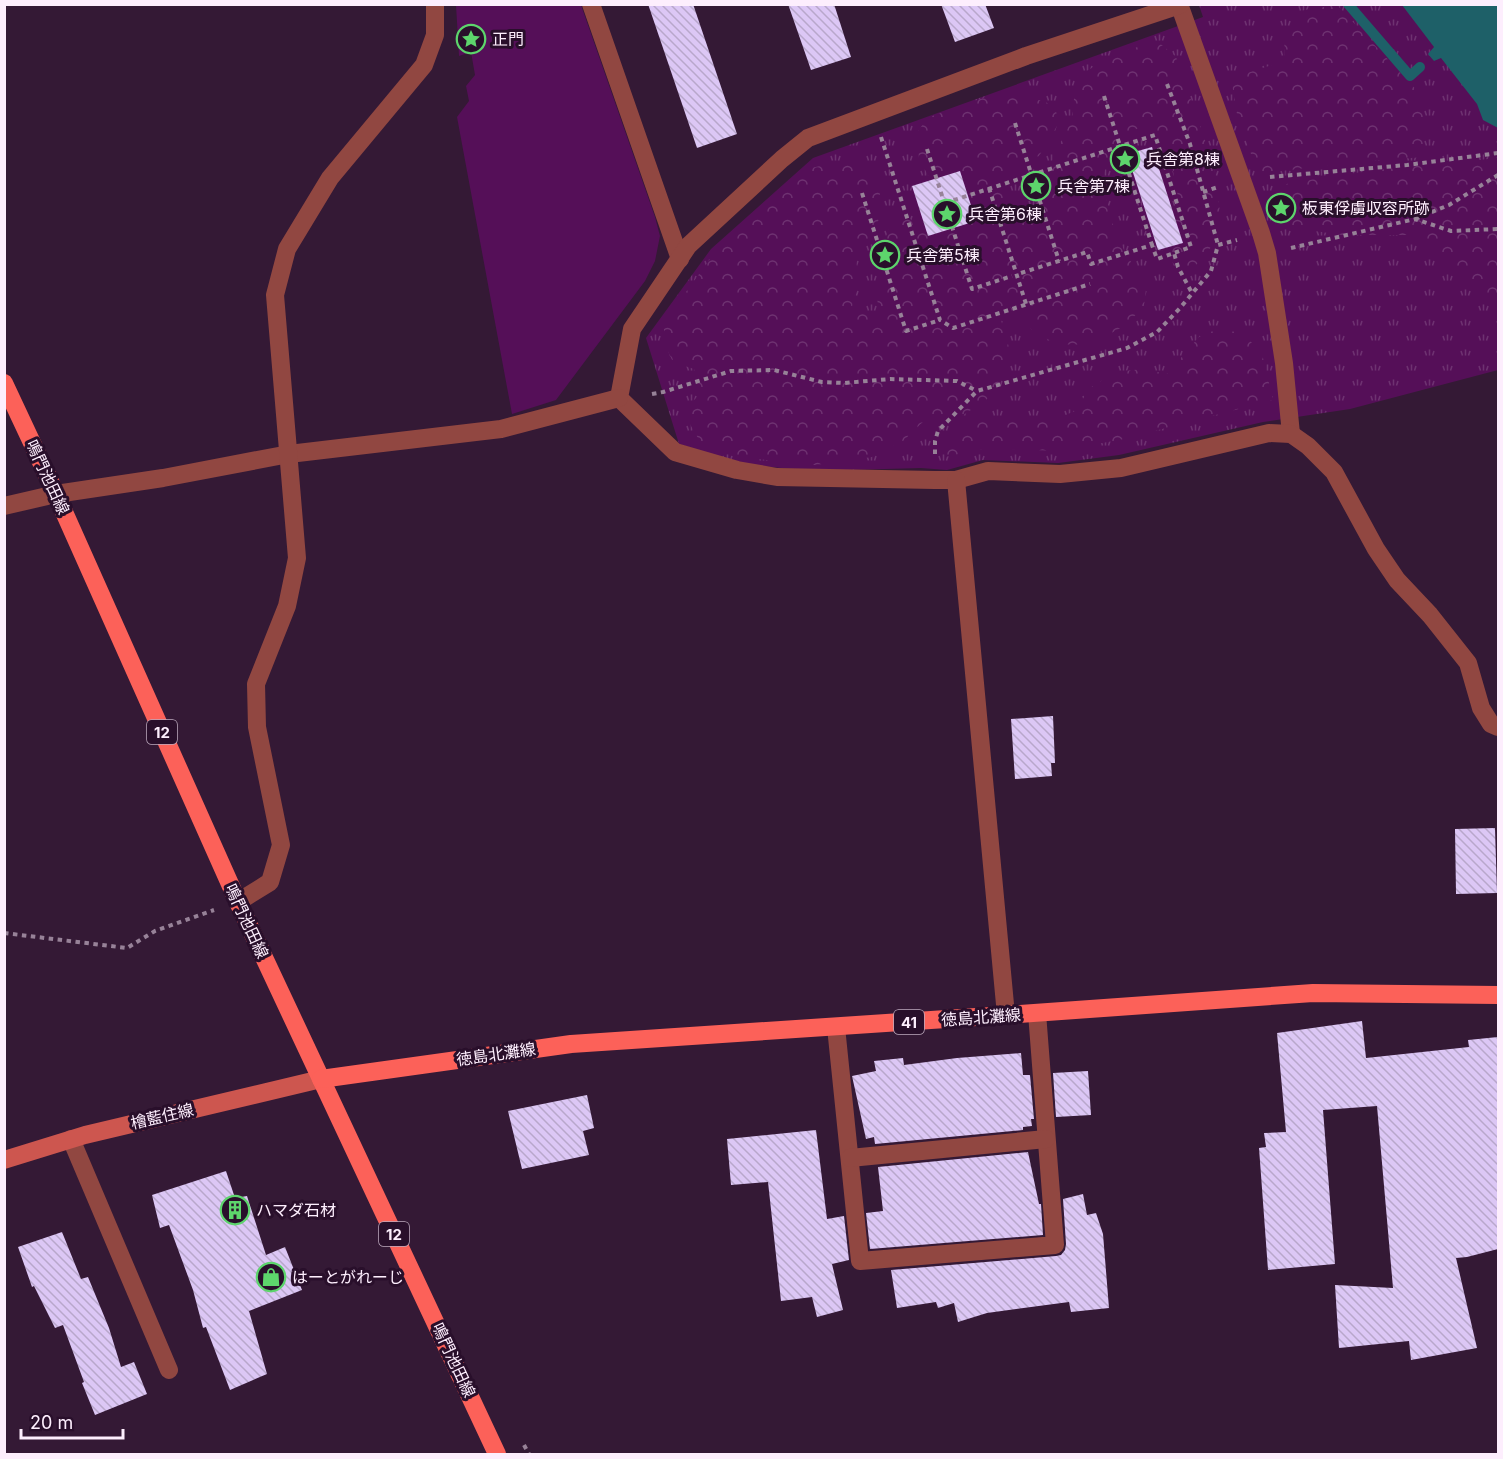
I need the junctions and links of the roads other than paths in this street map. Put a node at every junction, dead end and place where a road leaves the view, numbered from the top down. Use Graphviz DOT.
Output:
graph roads {
  1 [pos="435,4"];
  2 [pos="591,4"];
  3 [pos="1179,5"];
  4 [pos="680,259"];
  5 [pos="4,383"];
  6 [pos="619,398"];
  7 [pos="1291,434"];
  8 [pos="289,454"];
  9 [pos="956,480"];
  10 [pos="56,494"];
  11 [pos="4,506"];
  12 [pos="1498,727"];
  13 [pos="238,902"];
  14 [pos="1498,995"];
  15 [pos="1037,1013"];
  16 [pos="1006,1015"];
  17 [pos="836,1027"];
  18 [pos="321,1079"];
  19 [pos="71,1139"];
  20 [pos="1046,1139"];
  21 [pos="30,1152"];
  22 [pos="4,1153"];
  23 [pos="850,1158"];
  24 [pos="4,1160"];
  25 [pos="4,1169"];
  26 [pos="169,1370"];
  27 [pos="497,1455"];
  1 -- 8 [label="street"];
  2 -- 4 [label="street"];
  3 -- 4 [label="street"];
  3 -- 7 [label="street"];
  4 -- 6 [label="street"];
  5 -- 10 [label="main road, 鳴門池田線 / 12"];
  6 -- 8 [label="street"];
  6 -- 9 [label="street"];
  7 -- 9 [label="street"];
  7 -- 12 [label="street"];
  8 -- 10 [label="street"];
  8 -- 13 [label="street"];
  9 -- 16 [label="street"];
  10 -- 11 [label="street"];
  10 -- 13 [label="main road, 鳴門池田線 / 12"];
  13 -- 18 [label="main road, 鳴門池田線 / 12"];
  14 -- 15 [label="main road, 徳島北灘線 / 41"];
  15 -- 16 [label="main road, 徳島北灘線 / 41"];
  15 -- 20 [label="street"];
  16 -- 17 [label="main road, 徳島北灘線 / 41"];
  17 -- 18 [label="main road, 徳島北灘線 / 41"];
  17 -- 23 [label="street"];
  18 -- 19 [label="main road, 檜藍住線"];
  18 -- 27 [label="main road, 鳴門池田線 / 12"];
  19 -- 21 [label="main road, 檜藍住線"];
  19 -- 26 [label="street"];
  20 -- 23 [label="street"];
  20 -- 23 [label="street"];
  21 -- 22 [label="main road"];
  21 -- 24 [label="main road, 檜藍住線"];
  21 -- 25 [label="main road"];
}
